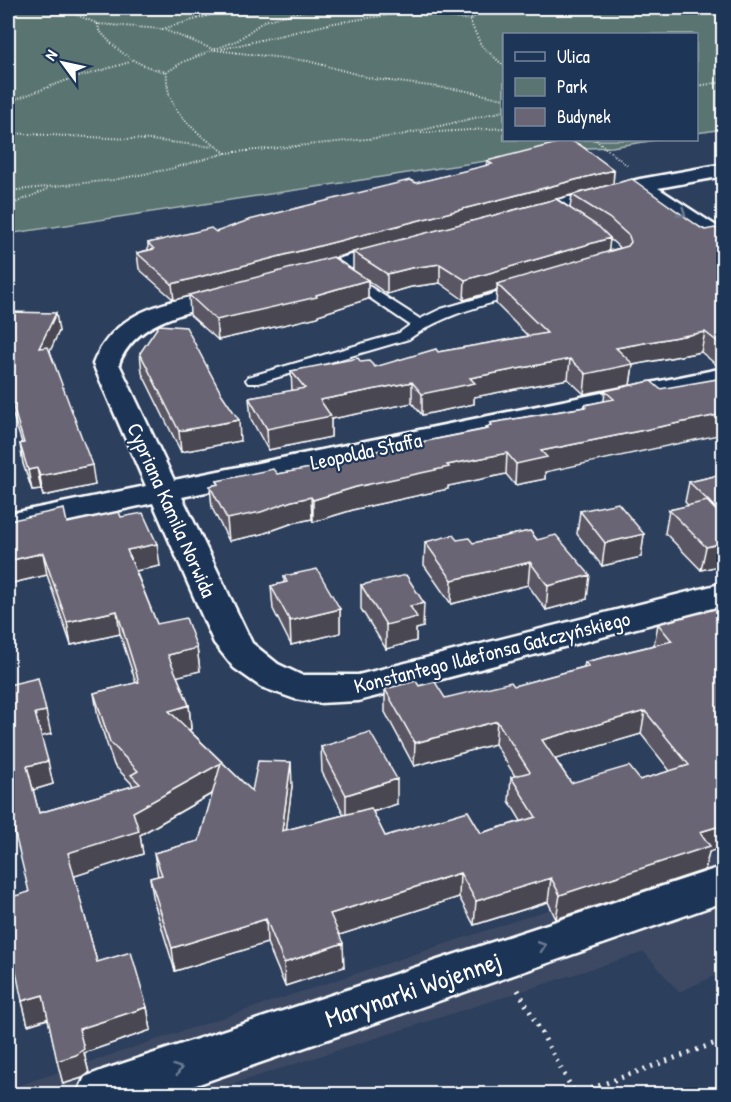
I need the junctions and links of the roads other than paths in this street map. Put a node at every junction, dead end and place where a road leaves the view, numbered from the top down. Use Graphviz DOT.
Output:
graph roads {
  1 [pos="723,170"];
  2 [pos="637,178"];
  3 [pos="505,220"];
  4 [pos="723,242"];
  5 [pos="413,245"];
  6 [pos="333,267"];
  7 [pos="276,282"];
  8 [pos="528,288"];
  9 [pos="253,289"];
  10 [pos="419,325"];
  11 [pos="723,376"];
  12 [pos="253,380"];
  13 [pos="164,493"];
  14 [pos="8,524"];
  15 [pos="723,594"];
  16 [pos="261,670"];
  17 [pos="723,884"];
  18 [pos="103,1095"];
  1 -- 2 [label="street"];
  2 -- 3 [label="street"];
  2 -- 4 [label="street, one-way"];
  5 -- 6 [label="street"];
  6 -- 7 [label="street"];
  6 -- 10 [label="lane"];
  8 -- 10 [label="lane"];
  9 -- 13 [label="street, Cypriana Kamila Norwida"];
  10 -- 12 [label="lane"];
  11 -- 13 [label="street, Leopolda Staffa"];
  13 -- 14 [label="street, Leopolda Staffa"];
  13 -- 16 [label="street, Cypriana Kamila Norwida"];
  15 -- 16 [label="street, Konstantego Ildefonsa Gałczyńskiego"];
  18 -- 17 [label="street, Marynarki Wojennej, one-way"];
}
